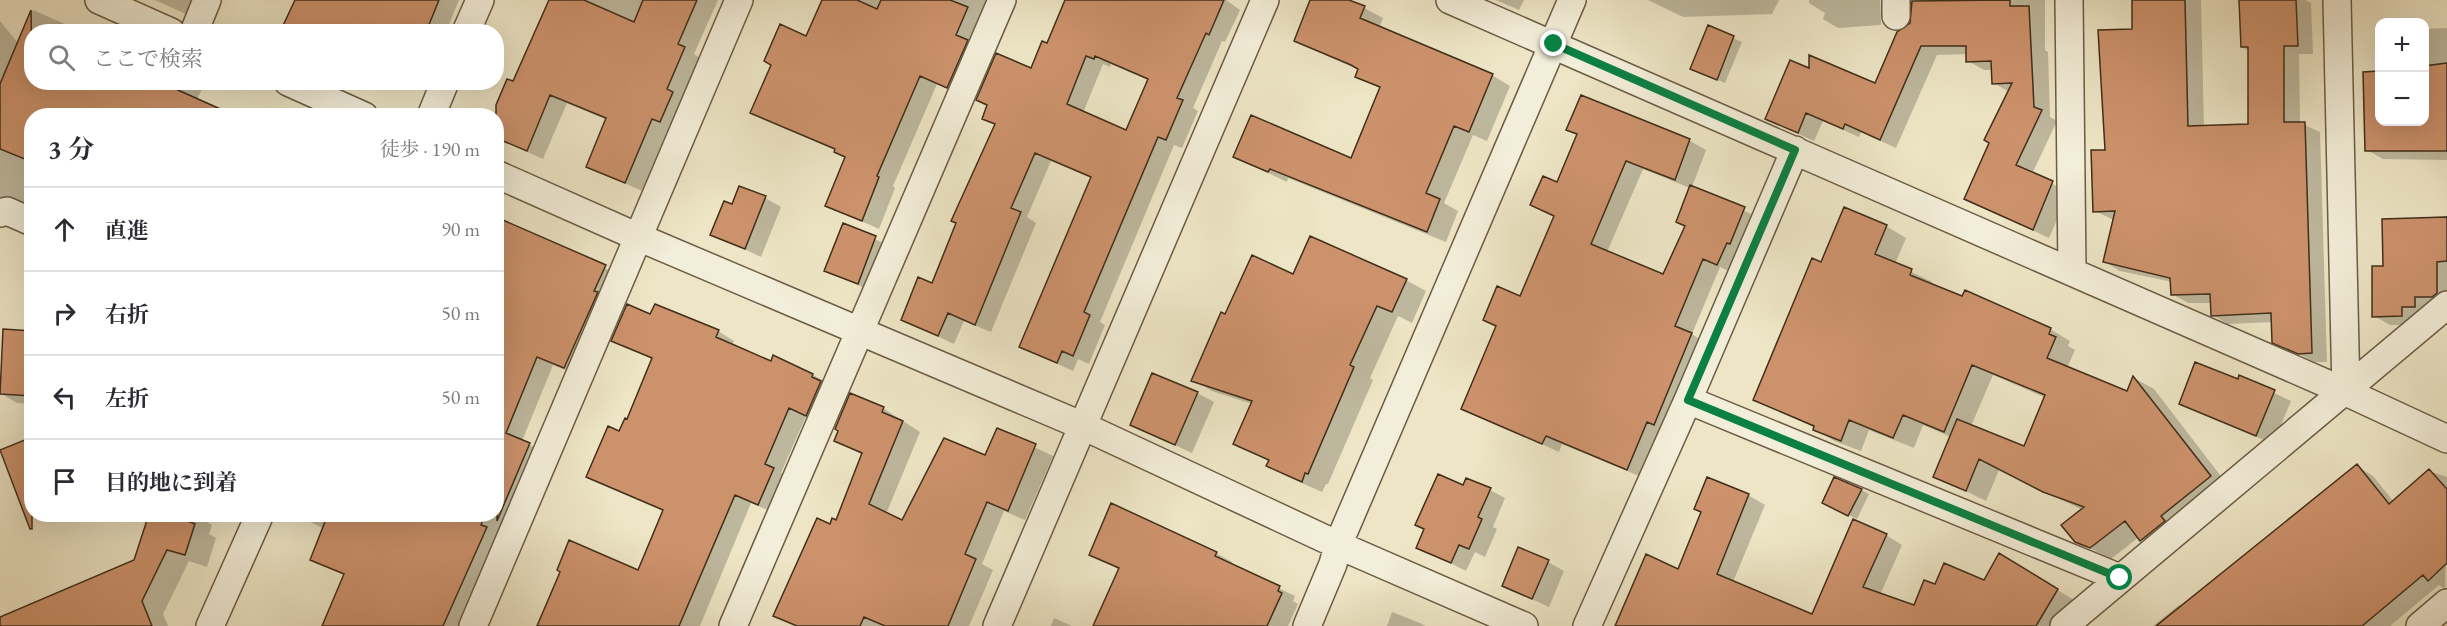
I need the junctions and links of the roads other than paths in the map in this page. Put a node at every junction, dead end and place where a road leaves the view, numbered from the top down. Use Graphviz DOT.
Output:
graph roads {
  1 [pos="99,0"];
  2 [pos="207,0"];
  3 [pos="480,0"];
  4 [pos="739,0"];
  5 [pos="1002,0"];
  6 [pos="1265,0"];
  7 [pos="1450,0"];
  8 [pos="1572,0"];
  9 [pos="2069,0"];
  10 [pos="2337,0"];
  11 [pos="153,24"];
  12 [pos="197,24"];
  13 [pos="470,24"];
  14 [pos="1554,44"];
  15 [pos="306,90"];
  16 [pos="442,90"];
  17 [pos="346,108"];
  18 [pos="434,108"];
  19 [pos="1795,150"];
  20 [pos="504,178"];
  21 [pos="0,213"];
  22 [pos="24,218"];
  23 [pos="638,237"];
  24 [pos="2072,271"];
  25 [pos="2447,305"];
  26 [pos="861,332"];
  27 [pos="2346,392"];
  28 [pos="1688,400"];
  29 [pos="1083,426"];
  30 [pos="2447,439"];
  31 [pos="256,522"];
  32 [pos="1338,545"];
  33 [pos="2120,578"];
  34 [pos="2447,603"];
  35 [pos="210,626"];
  36 [pos="473,626"];
  37 [pos="733,626"];
  38 [pos="997,626"];
  39 [pos="1307,626"];
  40 [pos="1524,626"];
  41 [pos="1587,626"];
  42 [pos="2064,626"];
  43 [pos="2420,626"];
  1 -- 11 [label="street"];
  2 -- 12 [label="street"];
  3 -- 13 [label="street"];
  4 -- 23 [label="street"];
  5 -- 26 [label="street"];
  6 -- 29 [label="street"];
  7 -- 14 [label="street"];
  8 -- 14 [label="street"];
  9 -- 24 [label="street"];
  10 -- 27 [label="street"];
  14 -- 19 [label="street"];
  14 -- 32 [label="street"];
  15 -- 17 [label="street"];
  16 -- 18 [label="street"];
  19 -- 24 [label="street"];
  19 -- 28 [label="street"];
  20 -- 23 [label="street"];
  21 -- 22 [label="street"];
  23 -- 26 [label="street"];
  23 -- 36 [label="street"];
  24 -- 27 [label="street"];
  25 -- 27 [label="street"];
  26 -- 29 [label="street"];
  26 -- 37 [label="street"];
  27 -- 30 [label="street"];
  27 -- 33 [label="street"];
  28 -- 33 [label="street"];
  28 -- 41 [label="street"];
  29 -- 32 [label="street"];
  29 -- 38 [label="street"];
  31 -- 35 [label="street"];
  32 -- 39 [label="street"];
  32 -- 40 [label="street"];
  33 -- 42 [label="street"];
  34 -- 43 [label="street"];
}
